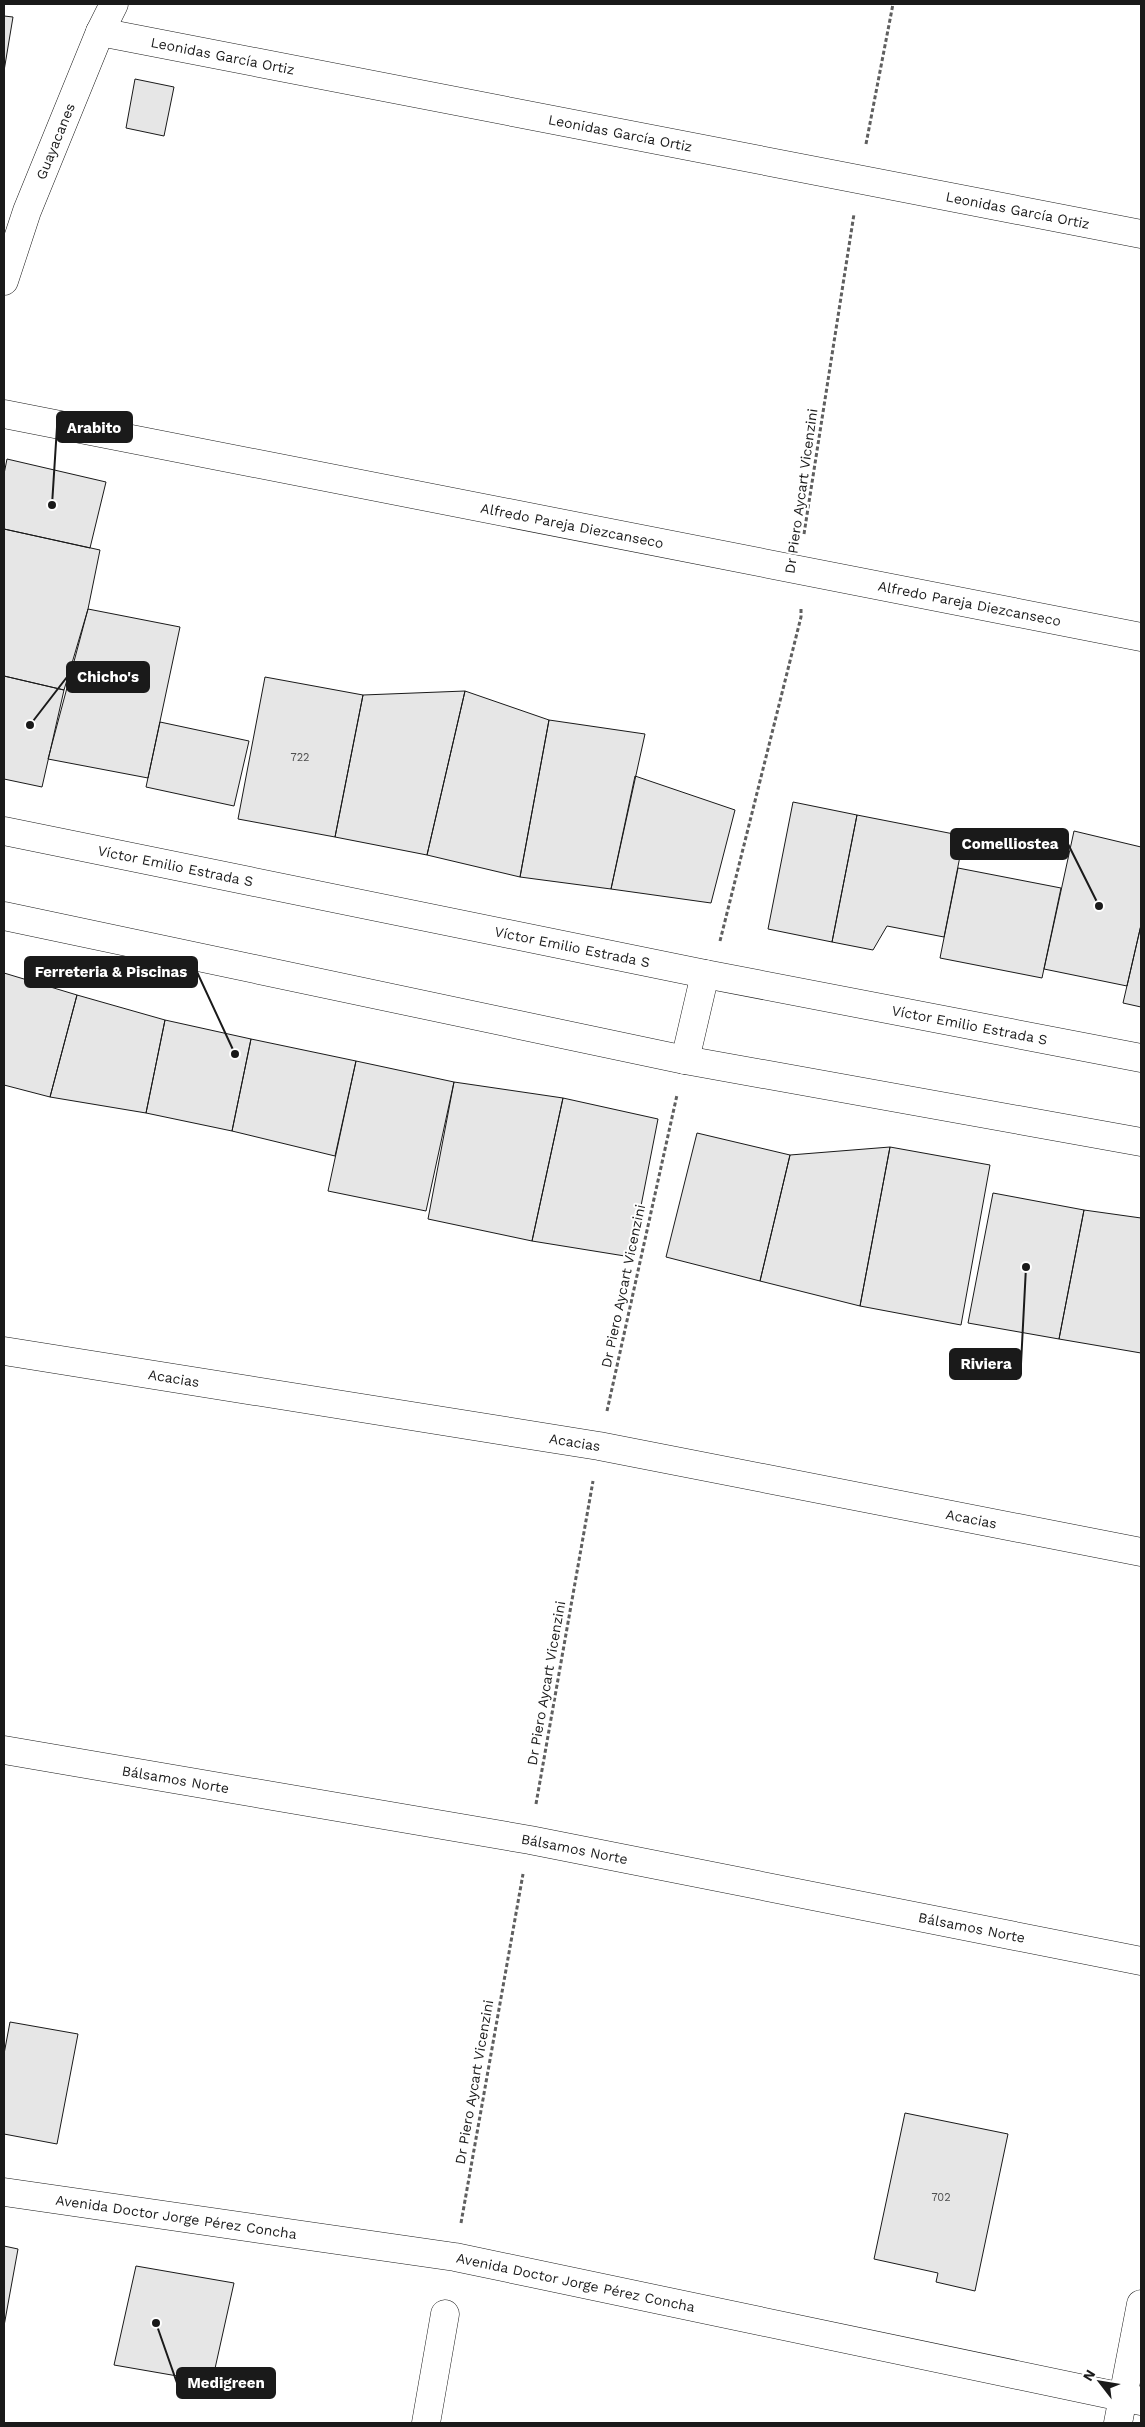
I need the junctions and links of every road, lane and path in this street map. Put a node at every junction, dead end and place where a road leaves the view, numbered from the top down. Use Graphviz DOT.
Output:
graph roads {
  1 [pos="114,4"];
  2 [pos="893,4"];
  3 [pos="100,32"];
  4 [pos="859,179"];
  5 [pos="1141,234"];
  6 [pos="4,281"];
  7 [pos="4,414"];
  8 [pos="799,570"];
  9 [pos="1141,637"];
  10 [pos="4,831"];
  11 [pos="4,916"];
  12 [pos="705,974"];
  13 [pos="1141,1058"];
  14 [pos="685,1060"];
  15 [pos="1141,1142"];
  16 [pos="4,1351"];
  17 [pos="599,1446"];
  18 [pos="1141,1552"];
  19 [pos="4,1750"];
  20 [pos="530,1840"];
  21 [pos="1141,1961"];
  22 [pos="4,2192"];
  23 [pos="455,2257"];
  24 [pos="1141,2304"];
  25 [pos="445,2314"];
  26 [pos="1128,2407"];
  27 [pos="426,2423"];
  1 -- 3 [label="street, Guayacanes"];
  2 -- 4 [label="path, Dr Piero Aycart Vicenzini"];
  3 -- 4 [label="street, Leonidas García Ortiz"];
  3 -- 6 [label="street, Guayacanes"];
  4 -- 5 [label="street, Leonidas García Ortiz"];
  4 -- 8 [label="path, Dr Piero Aycart Vicenzini"];
  7 -- 8 [label="street, Alfredo Pareja Diezcanseco"];
  8 -- 9 [label="street, Alfredo Pareja Diezcanseco"];
  8 -- 12 [label="path, Dr Piero Aycart Vicenzini"];
  10 -- 12 [label="street, Víctor Emilio Estrada S"];
  11 -- 14 [label="street"];
  12 -- 13 [label="street, Víctor Emilio Estrada S"];
  12 -- 14 [label="street"];
  14 -- 15 [label="street"];
  14 -- 17 [label="path, Dr Piero Aycart Vicenzini"];
  16 -- 17 [label="street, Acacias"];
  17 -- 18 [label="street, Acacias"];
  17 -- 20 [label="path, Dr Piero Aycart Vicenzini"];
  19 -- 20 [label="street, Bálsamos Norte"];
  20 -- 21 [label="street, Bálsamos Norte"];
  20 -- 23 [label="path, Dr Piero Aycart Vicenzini"];
  22 -- 23 [label="street, Avenida Doctor Jorge Pérez Concha"];
  23 -- 26 [label="street, Avenida Doctor Jorge Pérez Concha"];
  24 -- 26 [label="street"];
  25 -- 27 [label="street"];
}
